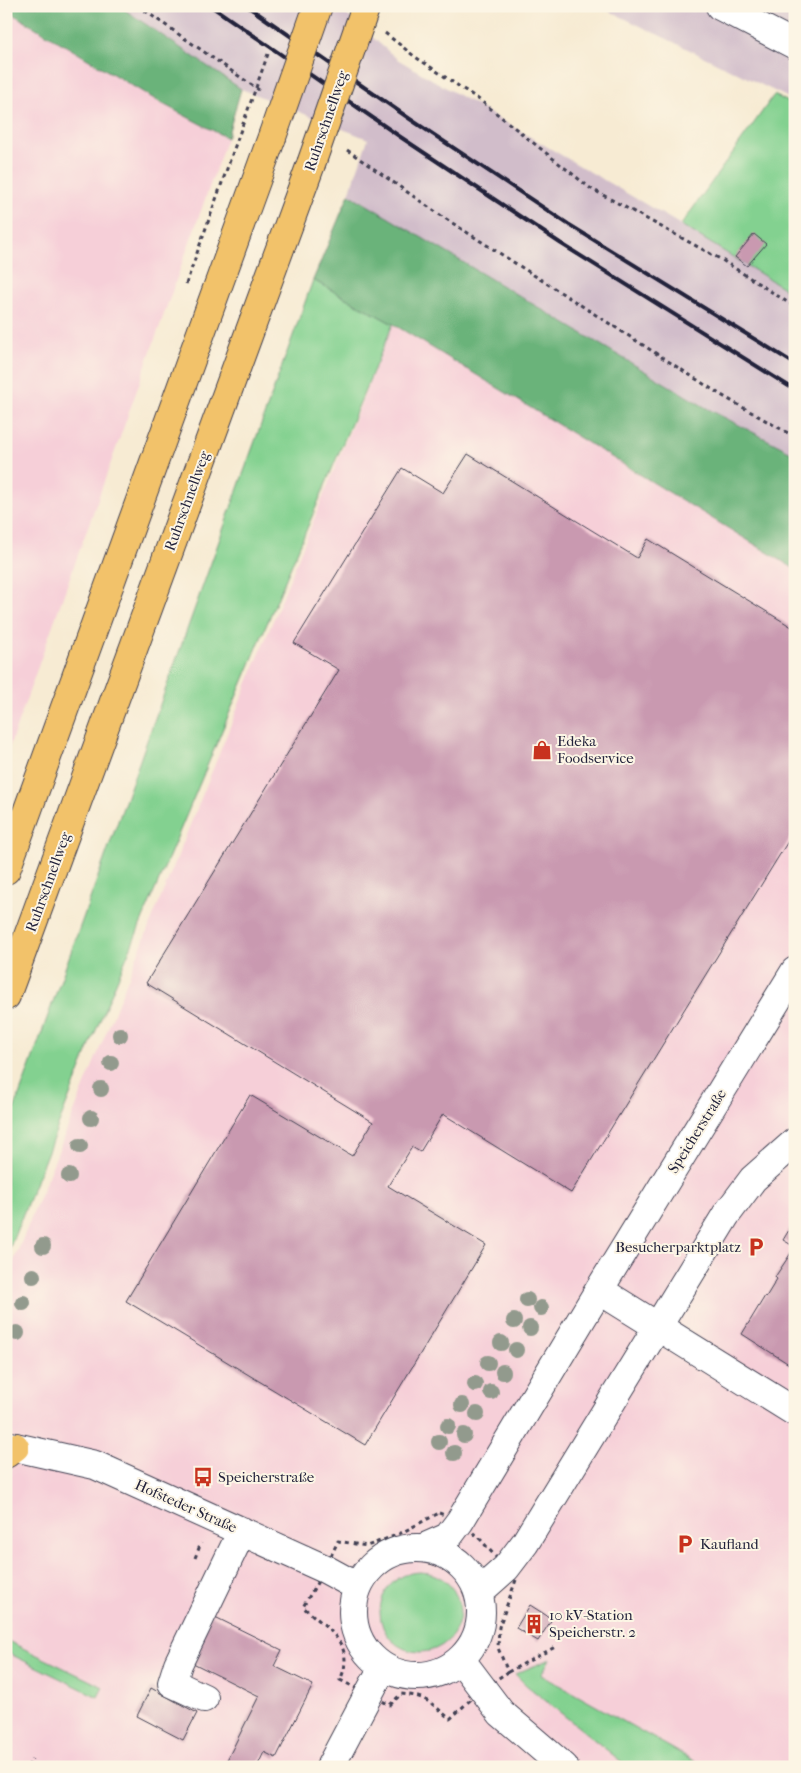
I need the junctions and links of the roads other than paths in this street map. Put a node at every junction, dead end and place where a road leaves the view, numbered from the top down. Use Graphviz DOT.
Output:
graph roads {
  1 [pos="318,6"];
  2 [pos="366,6"];
  3 [pos="720,6"];
  4 [pos="795,45"];
  5 [pos="6,870"];
  6 [pos="795,971"];
  7 [pos="6,996"];
  8 [pos="795,1142"];
  9 [pos="599,1290"];
  10 [pos="657,1327"];
  11 [pos="795,1412"];
  12 [pos="9,1448"];
  13 [pos="242,1531"];
  14 [pos="423,1548"];
  15 [pos="358,1587"];
  16 [pos="480,1592"];
  17 [pos="461,1660"];
  18 [pos="383,1667"];
  19 [pos="204,1698"];
  20 [pos="330,1767"];
  21 [pos="564,1767"];
  1 -- 5 [label="highway, bridge"];
  2 -- 7 [label="highway, Ruhrschnellweg, bridge"];
  3 -- 4 [label="street"];
  6 -- 9 [label="street, Speicherstraße"];
  8 -- 10 [label="street"];
  9 -- 10 [label="street"];
  9 -- 14 [label="street, Speicherstraße"];
  10 -- 11 [label="street"];
  10 -- 16 [label="street"];
  12 -- 13 [label="street, Hofsteder Straße"];
  13 -- 15 [label="street, Hofsteder Straße"];
  13 -- 19 [label="street"];
  14 -- 15 [label="street"];
  14 -- 16 [label="street"];
  15 -- 18 [label="street"];
  16 -- 17 [label="street"];
  17 -- 18 [label="street"];
  17 -- 21 [label="street"];
  18 -- 20 [label="street"];
}
